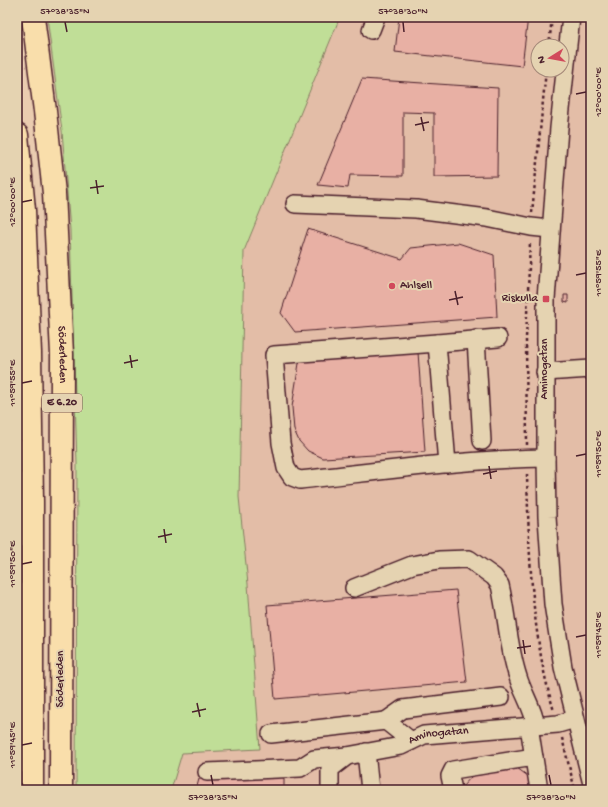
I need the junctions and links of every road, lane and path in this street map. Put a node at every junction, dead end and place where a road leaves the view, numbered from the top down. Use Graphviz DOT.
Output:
graph roads {
  1 [pos="32,17"];
  2 [pos="552,17"];
  3 [pos="571,17"];
  4 [pos="549,38"];
  5 [pos="17,135"];
  6 [pos="295,204"];
  7 [pos="550,229"];
  8 [pos="498,338"];
  9 [pos="476,339"];
  10 [pos="437,343"];
  11 [pos="591,369"];
  12 [pos="545,372"];
  13 [pos="482,441"];
  14 [pos="546,458"];
  15 [pos="446,464"];
  16 [pos="354,588"];
  17 [pos="501,697"];
  18 [pos="575,719"];
  19 [pos="386,721"];
  20 [pos="533,726"];
  21 [pos="271,734"];
  22 [pos="411,741"];
  23 [pos="366,752"];
  24 [pos="347,756"];
  25 [pos="534,758"];
  26 [pos="207,772"];
  27 [pos="591,780"];
  28 [pos="32,790"];
  29 [pos="61,790"];
  30 [pos="330,790"];
  31 [pos="370,790"];
  32 [pos="453,790"];
  33 [pos="539,790"];
  1 -- 29 [label="highway, Söderleden / E 6.20"];
  2 -- 4 [label="path"];
  3 -- 7 [label="street, Aminogatan"];
  5 -- 28 [label="highway, E 6.20"];
  6 -- 7 [label="street"];
  7 -- 12 [label="street, Aminogatan"];
  8 -- 9 [label="street"];
  9 -- 10 [label="street"];
  9 -- 13 [label="street"];
  10 -- 15 [label="street"];
  10 -- 15 [label="street"];
  11 -- 12 [label="street"];
  12 -- 14 [label="street, Aminogatan"];
  14 -- 15 [label="street"];
  14 -- 18 [label="street, Aminogatan"];
  16 -- 20 [label="street"];
  17 -- 19 [label="street"];
  18 -- 20 [label="street, Aminogatan"];
  18 -- 27 [label="street, Aminogatan"];
  19 -- 21 [label="street"];
  19 -- 22 [label="street"];
  20 -- 22 [label="street, Aminogatan"];
  20 -- 25 [label="street"];
  22 -- 23 [label="street, Aminogatan"];
  23 -- 24 [label="street, Aminogatan"];
  23 -- 31 [label="street"];
  24 -- 26 [label="street"];
  24 -- 30 [label="street, Aminogatan"];
  25 -- 32 [label="street"];
  25 -- 33 [label="street"];
}
